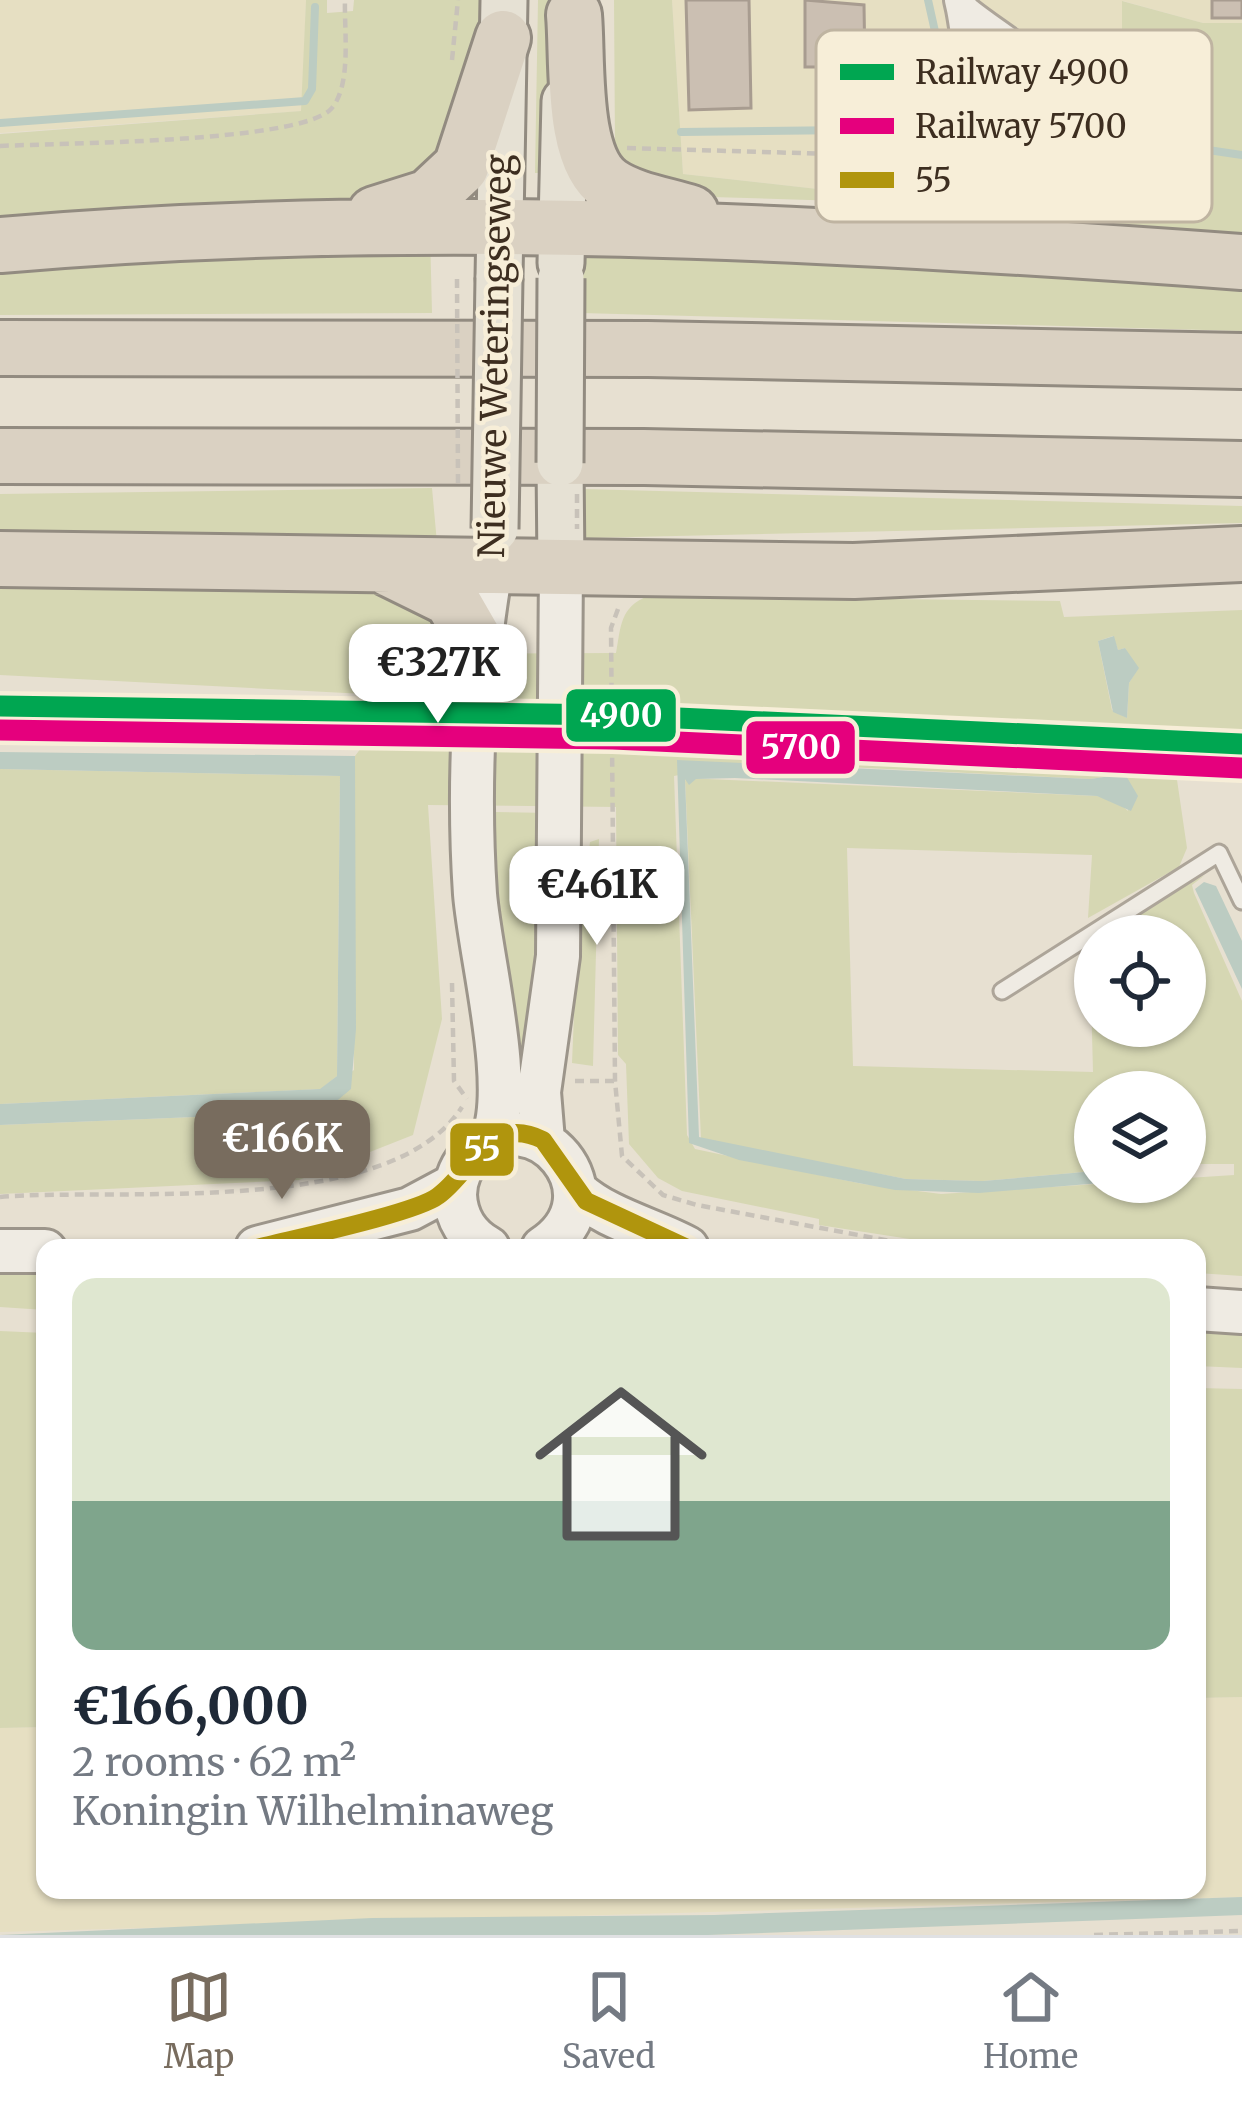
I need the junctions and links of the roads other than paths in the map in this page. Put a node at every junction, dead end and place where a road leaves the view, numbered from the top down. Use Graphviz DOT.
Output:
graph roads {
  1 [pos="961,4"];
  2 [pos="574,7"];
  3 [pos="503,19"];
  4 [pos="993,30"];
  5 [pos="351,225"];
  6 [pos="757,232"];
  7 [pos="0,245"];
  8 [pos="561,254"];
  9 [pos="485,261"];
  10 [pos="1242,262"];
  11 [pos="0,348"];
  12 [pos="1242,361"];
  13 [pos="0,456"];
  14 [pos="1242,469"];
  15 [pos="494,547"];
  16 [pos="561,548"];
  17 [pos="1242,554"];
  18 [pos="0,559"];
  19 [pos="375,562"];
  20 [pos="477,644"];
  21 [pos="1242,901"];
  22 [pos="1001,991"];
  23 [pos="492,1139"];
  24 [pos="543,1141"];
  25 [pos="455,1185"];
  26 [pos="577,1192"];
  27 [pos="635,1236"];
  28 [pos="292,1239"];
  29 [pos="477,1239"];
  30 [pos="553,1239"];
  31 [pos="585,1239"];
  32 [pos="0,1251"];
  33 [pos="36,1251"];
  34 [pos="1206,1310"];
  35 [pos="1242,1312"];
  1 -- 4 [label="street"];
  2 -- 6 [label="highway"];
  2 -- 8 [label="main road, Nieuwe Weteringseweg"];
  3 -- 5 [label="highway"];
  3 -- 9 [label="main road, Nieuwe Weteringseweg"];
  5 -- 7 [label="highway"];
  5 -- 9 [label="highway"];
  6 -- 8 [label="highway"];
  6 -- 10 [label="highway"];
  8 -- 9 [label="highway"];
  8 -- 16 [label="main road, Nieuwe Weteringseweg, bridge"];
  9 -- 15 [label="main road, Nieuwe Weteringseweg, bridge"];
  11 -- 12 [label="highway"];
  13 -- 14 [label="highway"];
  15 -- 16 [label="highway"];
  15 -- 19 [label="highway"];
  15 -- 20 [label="main road, Nieuwe Weteringseweg"];
  16 -- 17 [label="highway"];
  16 -- 24 [label="main road, Nieuwe Weteringseweg"];
  18 -- 19 [label="highway"];
  19 -- 20 [label="highway"];
  20 -- 23 [label="main road, Nieuwe Weteringseweg"];
  21 -- 22 [label="lane"];
  23 -- 24 [label="main road"];
  23 -- 25 [label="main road"];
  24 -- 26 [label="main road"];
  25 -- 28 [label="main road"];
  25 -- 29 [label="main road"];
  26 -- 27 [label="main road"];
  26 -- 30 [label="main road"];
  27 -- 31 [label="main road"];
  32 -- 33 [label="main road"];
  34 -- 35 [label="main road"];
}
